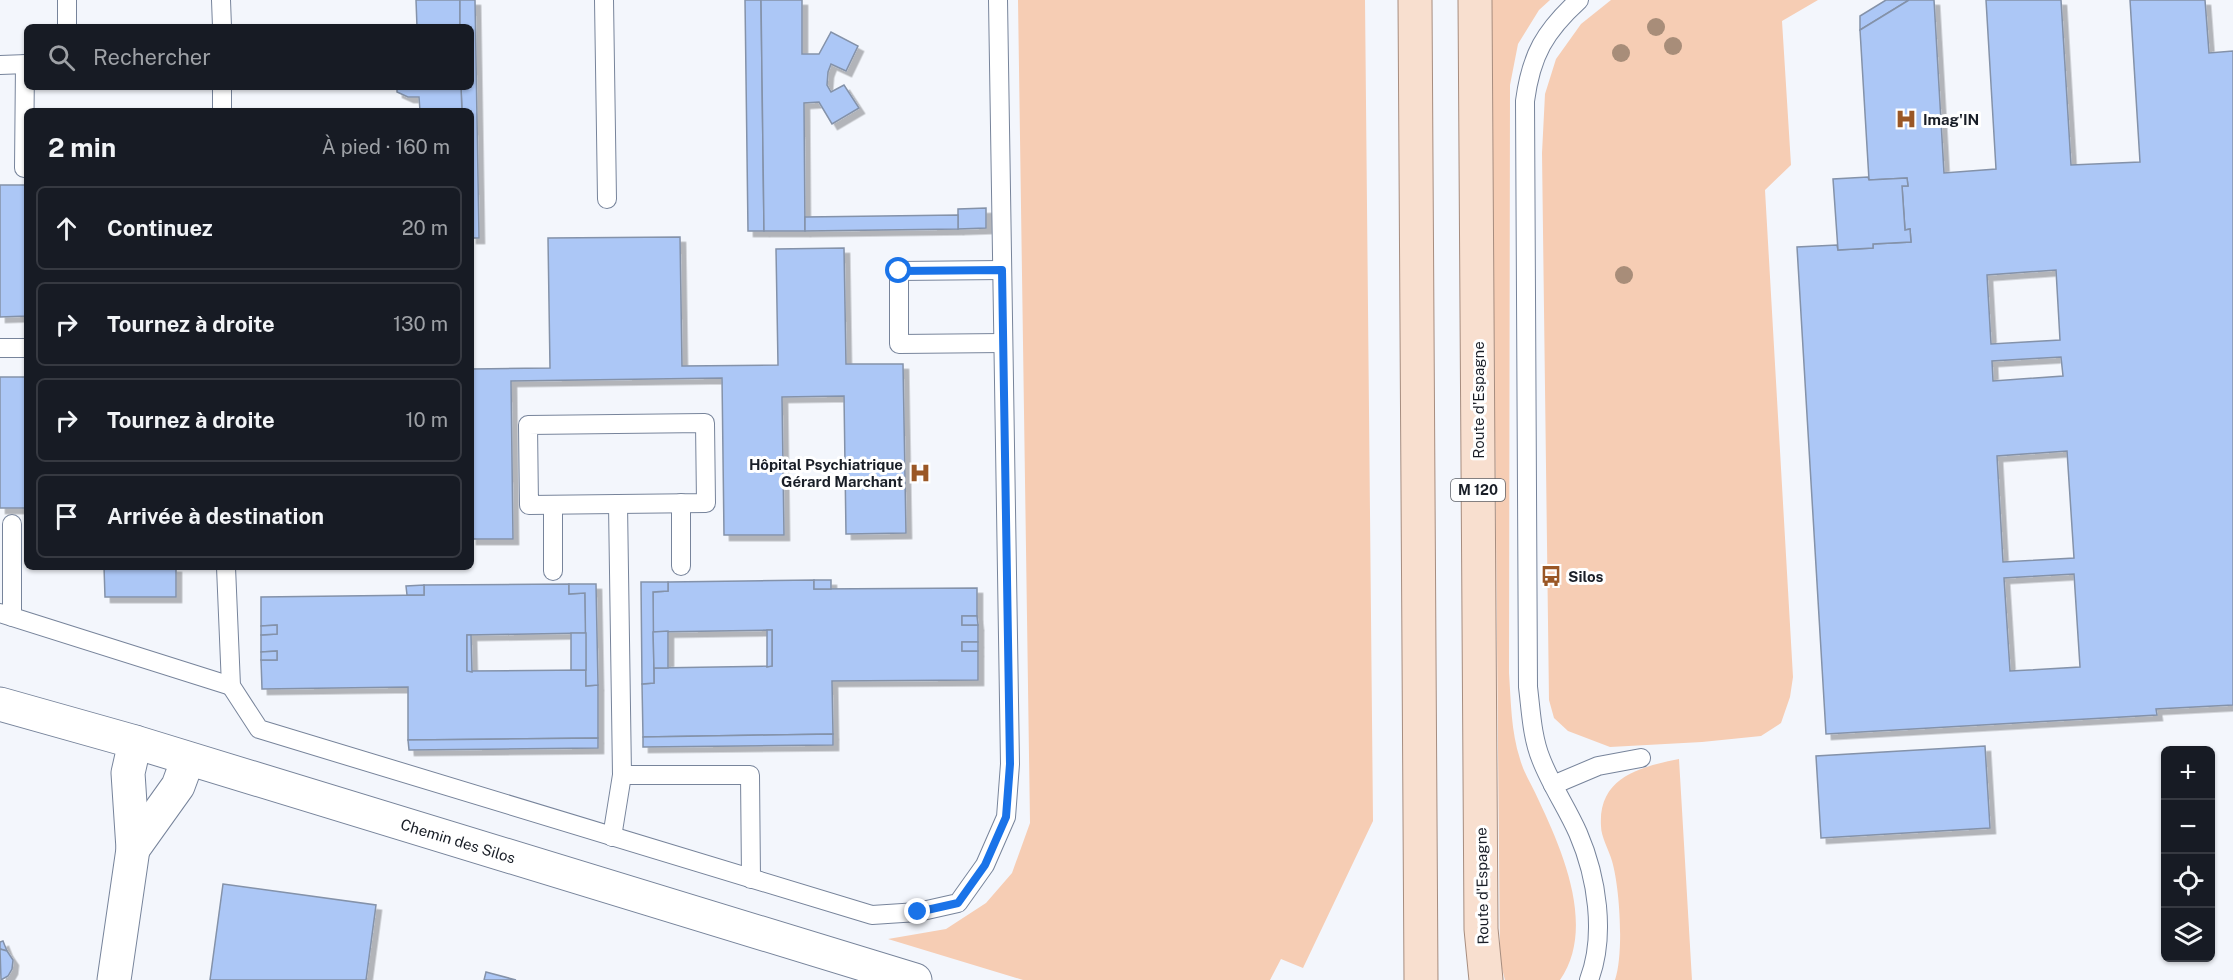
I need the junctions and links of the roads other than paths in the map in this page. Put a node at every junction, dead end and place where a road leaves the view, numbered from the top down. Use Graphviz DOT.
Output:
graph roads {
  1 [pos="67,0"];
  2 [pos="221,0"];
  3 [pos="604,0"];
  4 [pos="998,0"];
  5 [pos="1415,0"];
  6 [pos="1475,0"];
  7 [pos="1578,0"];
  8 [pos="67,24"];
  9 [pos="222,24"];
  10 [pos="24,64"];
  11 [pos="0,65"];
  12 [pos="26,90"];
  13 [pos="222,90"];
  14 [pos="25,108"];
  15 [pos="222,108"];
  16 [pos="608,199"];
  17 [pos="1002,270"];
  18 [pos="1002,343"];
  19 [pos="0,348"];
  20 [pos="24,348"];
  21 [pos="681,503"];
  22 [pos="618,504"];
  23 [pos="553,505"];
  24 [pos="12,524"];
  25 [pos="681,566"];
  26 [pos="226,570"];
  27 [pos="553,571"];
  28 [pos="6,615"];
  29 [pos="231,686"];
  30 [pos="0,704"];
  31 [pos="135,742"];
  32 [pos="1641,758"];
  33 [pos="188,759"];
  34 [pos="622,775"];
  35 [pos="1553,784"];
  36 [pos="612,837"];
  37 [pos="133,849"];
  38 [pos="751,879"];
  39 [pos="114,980"];
  40 [pos="915,980"];
  41 [pos="1421,980"];
  42 [pos="1486,980"];
  43 [pos="1589,980"];
  1 -- 8 [label="lane"];
  2 -- 9 [label="lane"];
  3 -- 16 [label="lane"];
  4 -- 17 [label="lane"];
  5 -- 41 [label="main road"];
  6 -- 42 [label="main road, Route d'Espagne / M 120"];
  7 -- 35 [label="lane"];
  10 -- 11 [label="lane"];
  12 -- 14 [label="lane"];
  13 -- 15 [label="lane"];
  17 -- 18 [label="lane"];
  17 -- 18 [label="lane"];
  18 -- 38 [label="lane"];
  19 -- 20 [label="lane"];
  21 -- 22 [label="lane"];
  21 -- 23 [label="lane"];
  21 -- 25 [label="lane"];
  22 -- 23 [label="lane"];
  22 -- 34 [label="lane"];
  23 -- 27 [label="lane"];
  24 -- 28 [label="lane"];
  26 -- 29 [label="lane"];
  28 -- 29 [label="lane"];
  29 -- 36 [label="lane"];
  30 -- 31 [label="street, Chemin des Silos"];
  31 -- 33 [label="street, Chemin des Silos"];
  31 -- 37 [label="street"];
  32 -- 35 [label="lane"];
  33 -- 37 [label="street"];
  33 -- 40 [label="street, Chemin des Silos"];
  34 -- 36 [label="lane"];
  34 -- 38 [label="lane"];
  35 -- 43 [label="lane"];
  36 -- 38 [label="lane"];
  37 -- 39 [label="street"];
}
